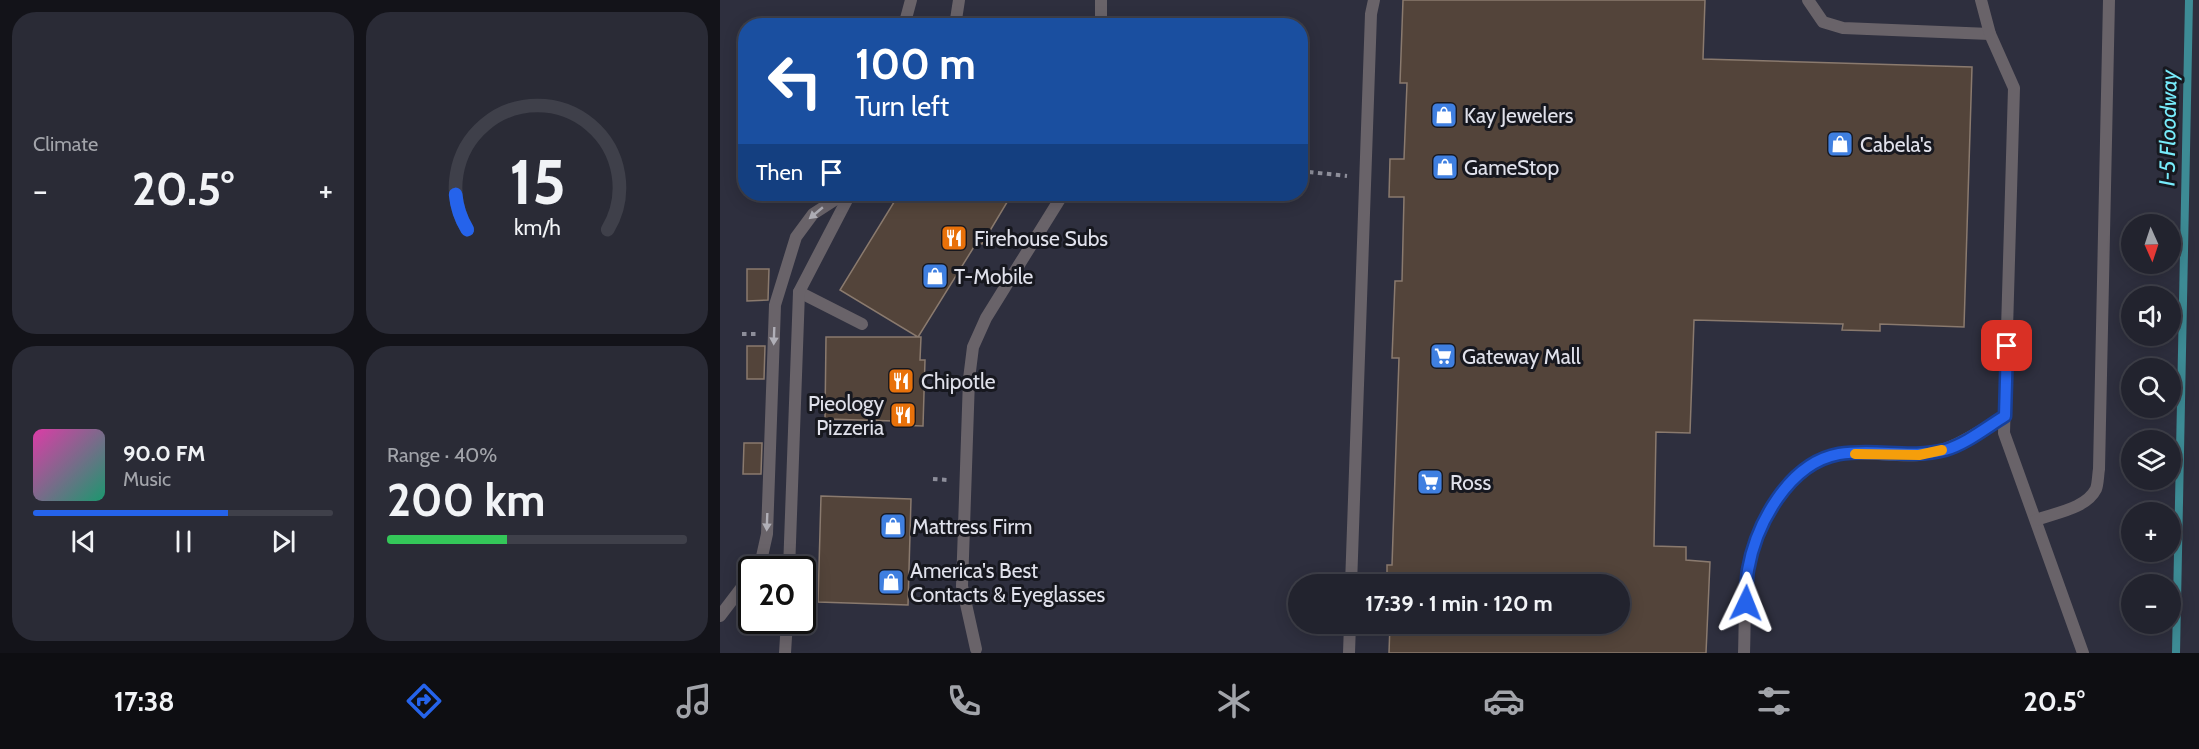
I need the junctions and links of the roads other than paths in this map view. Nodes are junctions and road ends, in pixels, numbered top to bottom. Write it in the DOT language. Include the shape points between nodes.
graph roads {
  1 [pos="911,0"];
  2 [pos="959,0"];
  3 [pos="1101,0"];
  4 [pos="1374,0"];
  5 [pos="1808,0"];
  6 [pos="1981,0"];
  7 [pos="2109,0"];
  8 [pos="906,18"];
  9 [pos="956,18"];
  10 [pos="1101,18"];
  11 [pos="1990,34"];
  12 [pos="833,201"];
  13 [pos="846,201"];
  14 [pos="1059,201"];
  15 [pos="800,292"];
  16 [pos="862,324"];
  17 [pos="2005,416"];
  18 [pos="2036,520"];
  19 [pos="762,556"];
  20 [pos="790,556"];
  21 [pos="1351,574"];
  22 [pos="738,592"];
  23 [pos="720,616"];
  24 [pos="786,634"];
  25 [pos="1350,634"];
  26 [pos="976,649"];
  27 [pos="785,653"];
  28 [pos="1349,653"];
  29 [pos="1744,653"];
  30 [pos="2083,653"];
  1 -- 8 [label="lane"];
  2 -- 9 [label="lane"];
  3 -- 10 [label="lane"];
  4 -- 21 [label="lane"];
  5 -- 11 [label="lane" via="1823,22 1843,28"];
  6 -- 11 [label="lane"];
  7 -- 18 [label="lane" via="2096,489 2073,508"];
  11 -- 17 [label="lane" via="2014,87"];
  12 -- 19 [label="lane, one-way" via="813,214 796,237 775,305 767,534"];
  13 -- 15 [label="lane"];
  14 -- 26 [label="lane" via="986,318 973,347 962,586"];
  15 -- 16 [label="lane"];
  15 -- 20 [label="lane"];
  17 -- 18 [label="lane" via="2004,433"];
  17 -- 29 [label="lane" via="1948,449 1919,455 1840,454 1818,461 1797,475 1769,515 1753,552 1748,571"];
  18 -- 30 [label="lane"];
  22 -- 23 [label="lane"];
  24 -- 27 [label="lane"];
  25 -- 28 [label="lane"];
}
